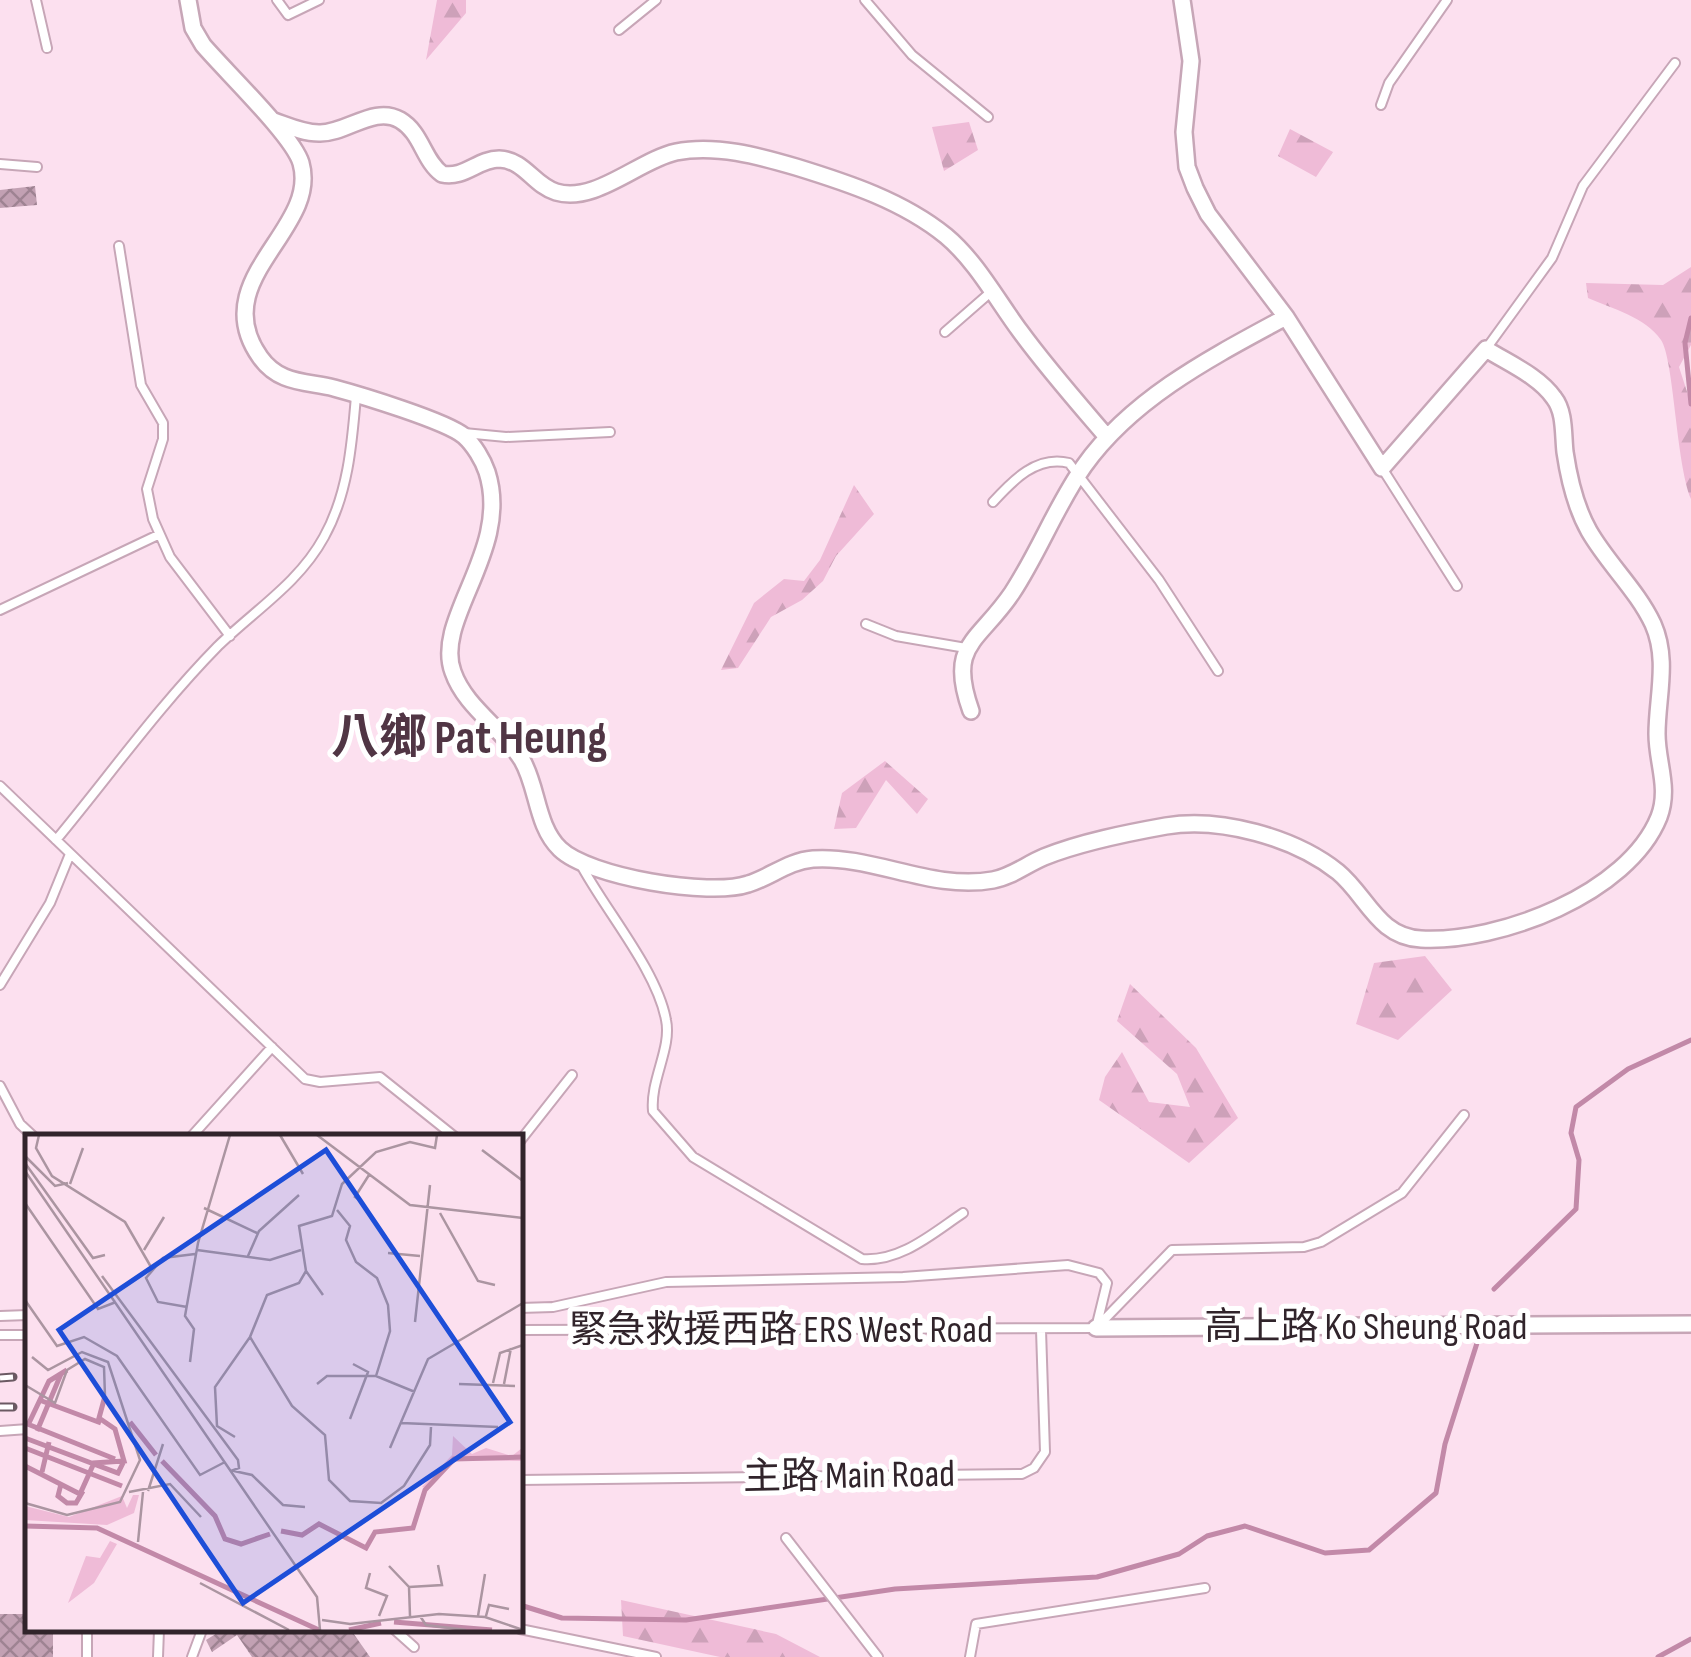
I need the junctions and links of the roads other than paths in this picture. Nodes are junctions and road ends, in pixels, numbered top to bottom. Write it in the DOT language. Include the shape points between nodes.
graph roads {
  1 [pos="36,0"];
  2 [pos="188,0"];
  3 [pos="278,0"];
  4 [pos="319,0"];
  5 [pos="656,0"];
  6 [pos="864,0"];
  7 [pos="1182,0"];
  8 [pos="1446,0"];
  9 [pos="618,30"];
  10 [pos="48,48"];
  11 [pos="1674,63"];
  12 [pos="1381,105"];
  13 [pos="988,116"];
  14 [pos="268,119"];
  15 [pos="0,164"];
  16 [pos="37,166"];
  17 [pos="119,246"];
  18 [pos="992,291"];
  19 [pos="1286,317"];
  20 [pos="945,332"];
  21 [pos="1486,349"];
  22 [pos="356,396"];
  23 [pos="461,432"];
  24 [pos="610,432"];
  25 [pos="1107,437"];
  26 [pos="1382,468"];
  27 [pos="1080,472"];
  28 [pos="993,502"];
  29 [pos="158,535"];
  30 [pos="1456,586"];
  31 [pos="0,610"];
  32 [pos="866,624"];
  33 [pos="230,636"];
  34 [pos="966,648"];
  35 [pos="1218,670"];
  36 [pos="971,711"];
  37 [pos="0,786"];
  38 [pos="56,840"];
  39 [pos="70,854"];
  40 [pos="580,863"];
  41 [pos="0,985"];
  42 [pos="272,1047"];
  43 [pos="572,1075"];
  44 [pos="0,1086"];
  45 [pos="1464,1115"];
  46 [pos="31,1134"];
  47 [pos="193,1134"];
  48 [pos="451,1134"];
  49 [pos="522,1138"];
  50 [pos="963,1213"];
  51 [pos="522,1308"];
  52 [pos="25,1315"];
  53 [pos="0,1316"];
  54 [pos="1691,1324"];
  55 [pos="1096,1328"];
  56 [pos="522,1330"];
  57 [pos="1042,1330"];
  58 [pos="25,1429"];
  59 [pos="0,1431"];
  60 [pos="522,1480"];
  61 [pos="786,1538"];
  62 [pos="1204,1588"];
  63 [pos="522,1629"];
  64 [pos="87,1632"];
  65 [pos="160,1632"];
  66 [pos="201,1632"];
  67 [pos="398,1632"];
  68 [pos="414,1647"];
  69 [pos="86,1657"];
  70 [pos="158,1657"];
  71 [pos="192,1657"];
  72 [pos="656,1657"];
  73 [pos="878,1657"];
  74 [pos="970,1657"];
  1 -- 10 [label="lane"];
  2 -- 14 [label="street" via="203,45"];
  3 -- 4 [label="lane" via="288,15"];
  5 -- 9 [label="lane"];
  6 -- 13 [label="lane" via="912,54"];
  7 -- 19 [label="street" via="1191,61 1187,167 1208,214"];
  8 -- 12 [label="lane"];
  11 -- 21 [label="lane" via="1583,186 1552,258"];
  14 -- 18 [label="street" via="320,134 392,116 411,128 442,174 512,160 564,194 674,152 725,151 779,162 839,180 922,219 959,247"];
  14 -- 22 [label="street" via="296,154 302,175 295,204 252,280 248,335 271,370 288,380"];
  15 -- 16 [label="lane"];
  17 -- 29 [label="lane" via="141,385 163,422 148,489"];
  18 -- 20 [label="lane"];
  18 -- 25 [label="street"];
  19 -- 25 [label="street" via="1188,373"];
  19 -- 26 [label="street"];
  21 -- 26 [label="street"];
  21 -- 40 [label="street" via="1532,378 1560,407 1573,492 1587,528 1649,615 1662,662 1660,814 1633,853 1566,906 1529,923 1417,940 1386,929 1340,874 1303,851 1212,823 1160,827 1048,855 996,880 936,880 811,859 724,889"];
  22 -- 23 [label="street"];
  22 -- 33 [label="lane" via="349,467 326,534 295,577"];
  23 -- 24 [label="lane"];
  23 -- 40 [label="street" via="483,462 490,500 485,556 455,622 450,666 459,686 518,754 550,836"];
  25 -- 27 [label="street"];
  26 -- 30 [label="lane"];
  27 -- 28 [label="lane" via="1069,463 1046,462 1015,478"];
  27 -- 34 [label="street" via="1013,592"];
  27 -- 35 [label="lane"];
  29 -- 31 [label="lane"];
  29 -- 33 [label="lane"];
  32 -- 34 [label="lane"];
  33 -- 38 [label="lane"];
  34 -- 36 [label="street" via="958,677"];
  37 -- 38 [label="lane"];
  38 -- 39 [label="lane"];
  39 -- 41 [label="lane" via="50,903"];
  39 -- 42 [label="lane"];
  40 -- 50 [label="lane" via="657,994 667,1022 653,1078 653,1111 693,1157 862,1260 907,1250"];
  42 -- 47 [label="lane"];
  42 -- 48 [label="lane" via="306,1079 386,1080"];
  43 -- 49 [label="lane"];
  44 -- 46 [label="lane"];
  45 -- 55 [label="lane" via="1389,1204 1312,1245 1172,1250"];
  51 -- 55 [label="lane" via="666,1282 903,1277 1068,1265 1100,1273 1107,1283"];
  52 -- 53 [label="lane"];
  54 -- 55 [label="street, 高上路 Ko Sheung Road"];
  55 -- 57 [label="lane, 高上路 Ko Sheung Road"];
  56 -- 57 [label="lane, 緊急救援西路 ERS West Road"];
  57 -- 60 [label="lane, 主路 Main Road" via="1045,1452 1022,1474"];
  58 -- 59 [label="lane"];
  61 -- 73 [label="lane"];
  62 -- 74 [label="lane" via="976,1624"];
  63 -- 72 [label="lane"];
  64 -- 69 [label="lane"];
  65 -- 70 [label="lane"];
  66 -- 71 [label="lane"];
  67 -- 68 [label="lane"];
}
